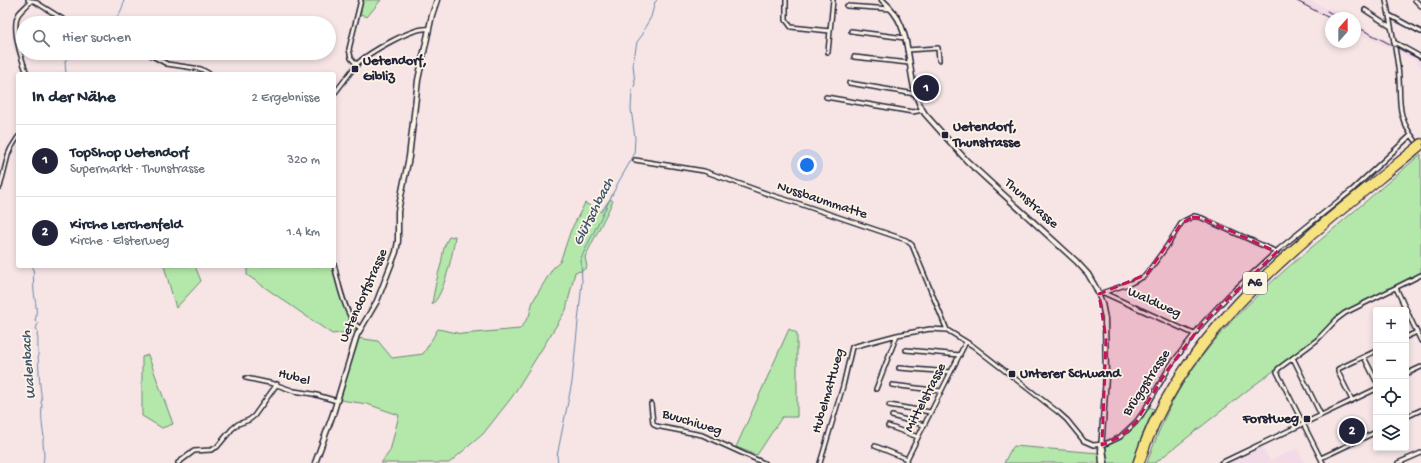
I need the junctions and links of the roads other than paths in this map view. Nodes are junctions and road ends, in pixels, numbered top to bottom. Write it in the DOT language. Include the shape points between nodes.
graph roads {
  1 [pos="32,0"];
  2 [pos="361,0"];
  3 [pos="437,0"];
  4 [pos="786,0"];
  5 [pos="833,0"];
  6 [pos="882,0"];
  7 [pos="1386,0"];
  8 [pos="1415,0"];
  9 [pos="847,6"];
  10 [pos="1421,6"];
  11 [pos="891,9"];
  12 [pos="1365,10"];
  13 [pos="1389,15"];
  14 [pos="19,16"];
  15 [pos="58,16"];
  16 [pos="1391,27"];
  17 [pos="429,29"];
  18 [pos="830,31"];
  19 [pos="851,31"];
  20 [pos="1421,32"];
  21 [pos="905,38"];
  22 [pos="1394,42"];
  23 [pos="907,50"];
  24 [pos="828,52"];
  25 [pos="854,57"];
  26 [pos="1421,57"];
  27 [pos="23,60"];
  28 [pos="160,60"];
  29 [pos="939,60"];
  30 [pos="910,63"];
  31 [pos="357,65"];
  32 [pos="26,72"];
  33 [pos="207,72"];
  34 [pos="849,83"];
  35 [pos="336,91"];
  36 [pos="915,94"];
  37 [pos="826,97"];
  38 [pos="922,110"];
  39 [pos="1411,135"];
  40 [pos="16,141"];
  41 [pos="1418,141"];
  42 [pos="1421,147"];
  43 [pos="635,160"];
  44 [pos="0,187"];
  45 [pos="1276,252"];
  46 [pos="335,268"];
  47 [pos="1421,275"];
  48 [pos="1396,288"];
  49 [pos="1101,293"];
  50 [pos="360,328"];
  51 [pos="947,330"];
  52 [pos="1417,332"];
  53 [pos="1194,334"];
  54 [pos="897,335"];
  55 [pos="1409,336"];
  56 [pos="966,342"];
  57 [pos="1421,342"];
  58 [pos="906,350"];
  59 [pos="1373,352"];
  60 [pos="960,355"];
  61 [pos="1364,357"];
  62 [pos="1293,358"];
  63 [pos="1421,367"];
  64 [pos="899,368"];
  65 [pos="951,372"];
  66 [pos="1409,373"];
  67 [pos="246,378"];
  68 [pos="1375,379"];
  69 [pos="277,384"];
  70 [pos="892,385"];
  71 [pos="876,389"];
  72 [pos="1373,390"];
  73 [pos="941,391"];
  74 [pos="1352,400"];
  75 [pos="337,401"];
  76 [pos="651,404"];
  77 [pos="889,405"];
  78 [pos="1421,410"];
  79 [pos="930,412"];
  80 [pos="1321,415"];
  81 [pos="892,416"];
  82 [pos="1409,416"];
  83 [pos="1304,423"];
  84 [pos="924,425"];
  85 [pos="888,426"];
  86 [pos="1373,433"];
  87 [pos="918,437"];
  88 [pos="1102,445"];
  89 [pos="876,446"];
  90 [pos="1421,453"];
  91 [pos="1321,458"];
  92 [pos="907,459"];
  93 [pos="178,463"];
  94 [pos="315,463"];
  95 [pos="764,463"];
  96 [pos="820,463"];
  97 [pos="905,463"];
  98 [pos="1104,463"];
  99 [pos="1136,463"];
  100 [pos="1141,463"];
  101 [pos="1221,463"];
  102 [pos="1323,463"];
  103 [pos="1398,463"];
  1 -- 14 [label="street"];
  1 -- 15 [label="street"];
  2 -- 31 [label="street" via="349,50"];
  3 -- 17 [label="main road, Uetendorfstrasse"];
  4 -- 18 [label="street" via="786,20 791,27"];
  5 -- 18 [label="street"];
  6 -- 11 [label="main road, Thunstrasse"];
  7 -- 13 [label="street"];
  8 -- 10 [label="street"];
  9 -- 11 [label="street"];
  11 -- 21 [label="main road, Thunstrasse" via="900,23"];
  12 -- 16 [label="street"];
  13 -- 16 [label="street"];
  13 -- 20 [label="street"];
  16 -- 22 [label="street"];
  17 -- 31 [label="street" via="419,29 383,46"];
  17 -- 50 [label="main road, Uetendorfstrasse" via="421,62 409,157 398,211 397,248 377,301"];
  18 -- 24 [label="street"];
  19 -- 21 [label="street"];
  21 -- 23 [label="main road, Thunstrasse"];
  22 -- 26 [label="street"];
  22 -- 39 [label="street" via="1399,71 1400,111"];
  23 -- 29 [label="street" via="938,48"];
  23 -- 30 [label="main road, Thunstrasse"];
  25 -- 30 [label="street"];
  27 -- 32 [label="street"];
  28 -- 33 [label="street" via="167,64"];
  30 -- 36 [label="main road, Thunstrasse"];
  31 -- 35 [label="street"];
  34 -- 36 [label="street"];
  36 -- 38 [label="main road, Thunstrasse"];
  37 -- 38 [label="street" via="913,112"];
  38 -- 49 [label="main road, Thunstrasse" via="964,158 1076,261"];
  39 -- 41 [label="street"];
  39 -- 45 [label="street, Brüggstrasse" via="1346,195"];
  40 -- 44 [label="street" via="8,155"];
  41 -- 99 [label="highway, A6" via="1276,263 1217,324 1188,360 1167,393 1149,428"];
  42 -- 100 [label="highway, A6" via="1285,261 1225,321 1175,388 1156,422"];
  43 -- 51 [label="street, Nussbaummatte" via="704,171 906,240 912,245"];
  45 -- 49 [label="street" via="1194,216 1181,224 1147,274 1131,283"];
  45 -- 53 [label="street, Brüggstrasse" via="1224,300"];
  46 -- 50 [label="street" via="342,296 355,324"];
  47 -- 48 [label="street"];
  48 -- 52 [label="street"];
  48 -- 62 [label="street" via="1345,313 1317,340"];
  49 -- 53 [label="street, Waldweg"];
  49 -- 88 [label="main road, Thunstrasse" via="1106,339"];
  50 -- 75 [label="main road, Uetendorfstrasse"];
  51 -- 54 [label="street" via="936,328"];
  51 -- 56 [label="street"];
  52 -- 55 [label="street"];
  52 -- 57 [label="street"];
  53 -- 88 [label="street, Brüggstrasse" via="1136,422 1120,437"];
  54 -- 71 [label="street"];
  54 -- 96 [label="street, Hubelmattweg" via="852,346"];
  56 -- 60 [label="street, Mittelstrasse"];
  56 -- 88 [label="street" via="1063,416 1084,442"];
  58 -- 60 [label="street"];
  59 -- 61 [label="street"];
  60 -- 65 [label="street, Mittelstrasse"];
  61 -- 68 [label="street"];
  61 -- 74 [label="street" via="1338,370"];
  62 -- 80 [label="street"];
  62 -- 83 [label="street" via="1277,372"];
  63 -- 66 [label="street"];
  64 -- 65 [label="street"];
  65 -- 73 [label="street, Mittelstrasse"];
  67 -- 69 [label="street, Hubel"];
  69 -- 75 [label="street, Hubel" via="294,391"];
  69 -- 93 [label="street" via="254,416 232,429 217,447 194,451"];
  70 -- 73 [label="street"];
  72 -- 74 [label="street"];
  73 -- 79 [label="street, Mittelstrasse"];
  74 -- 80 [label="street"];
  75 -- 94 [label="main road, Uetendorfstrasse"];
  76 -- 95 [label="street, Buuchiweg" via="653,423 656,426 702,435"];
  77 -- 79 [label="street"];
  78 -- 82 [label="street"];
  79 -- 84 [label="street, Mittelstrasse"];
  80 -- 83 [label="street"];
  81 -- 84 [label="street"];
  83 -- 91 [label="street"];
  83 -- 101 [label="street"];
  84 -- 87 [label="street, Mittelstrasse"];
  85 -- 87 [label="street"];
  86 -- 91 [label="street"];
  87 -- 92 [label="street, Mittelstrasse"];
  88 -- 98 [label="main road, Thunstrasse"];
  89 -- 92 [label="street"];
  90 -- 103 [label="street"];
  91 -- 102 [label="street"];
  92 -- 97 [label="street, Mittelstrasse"];
}
